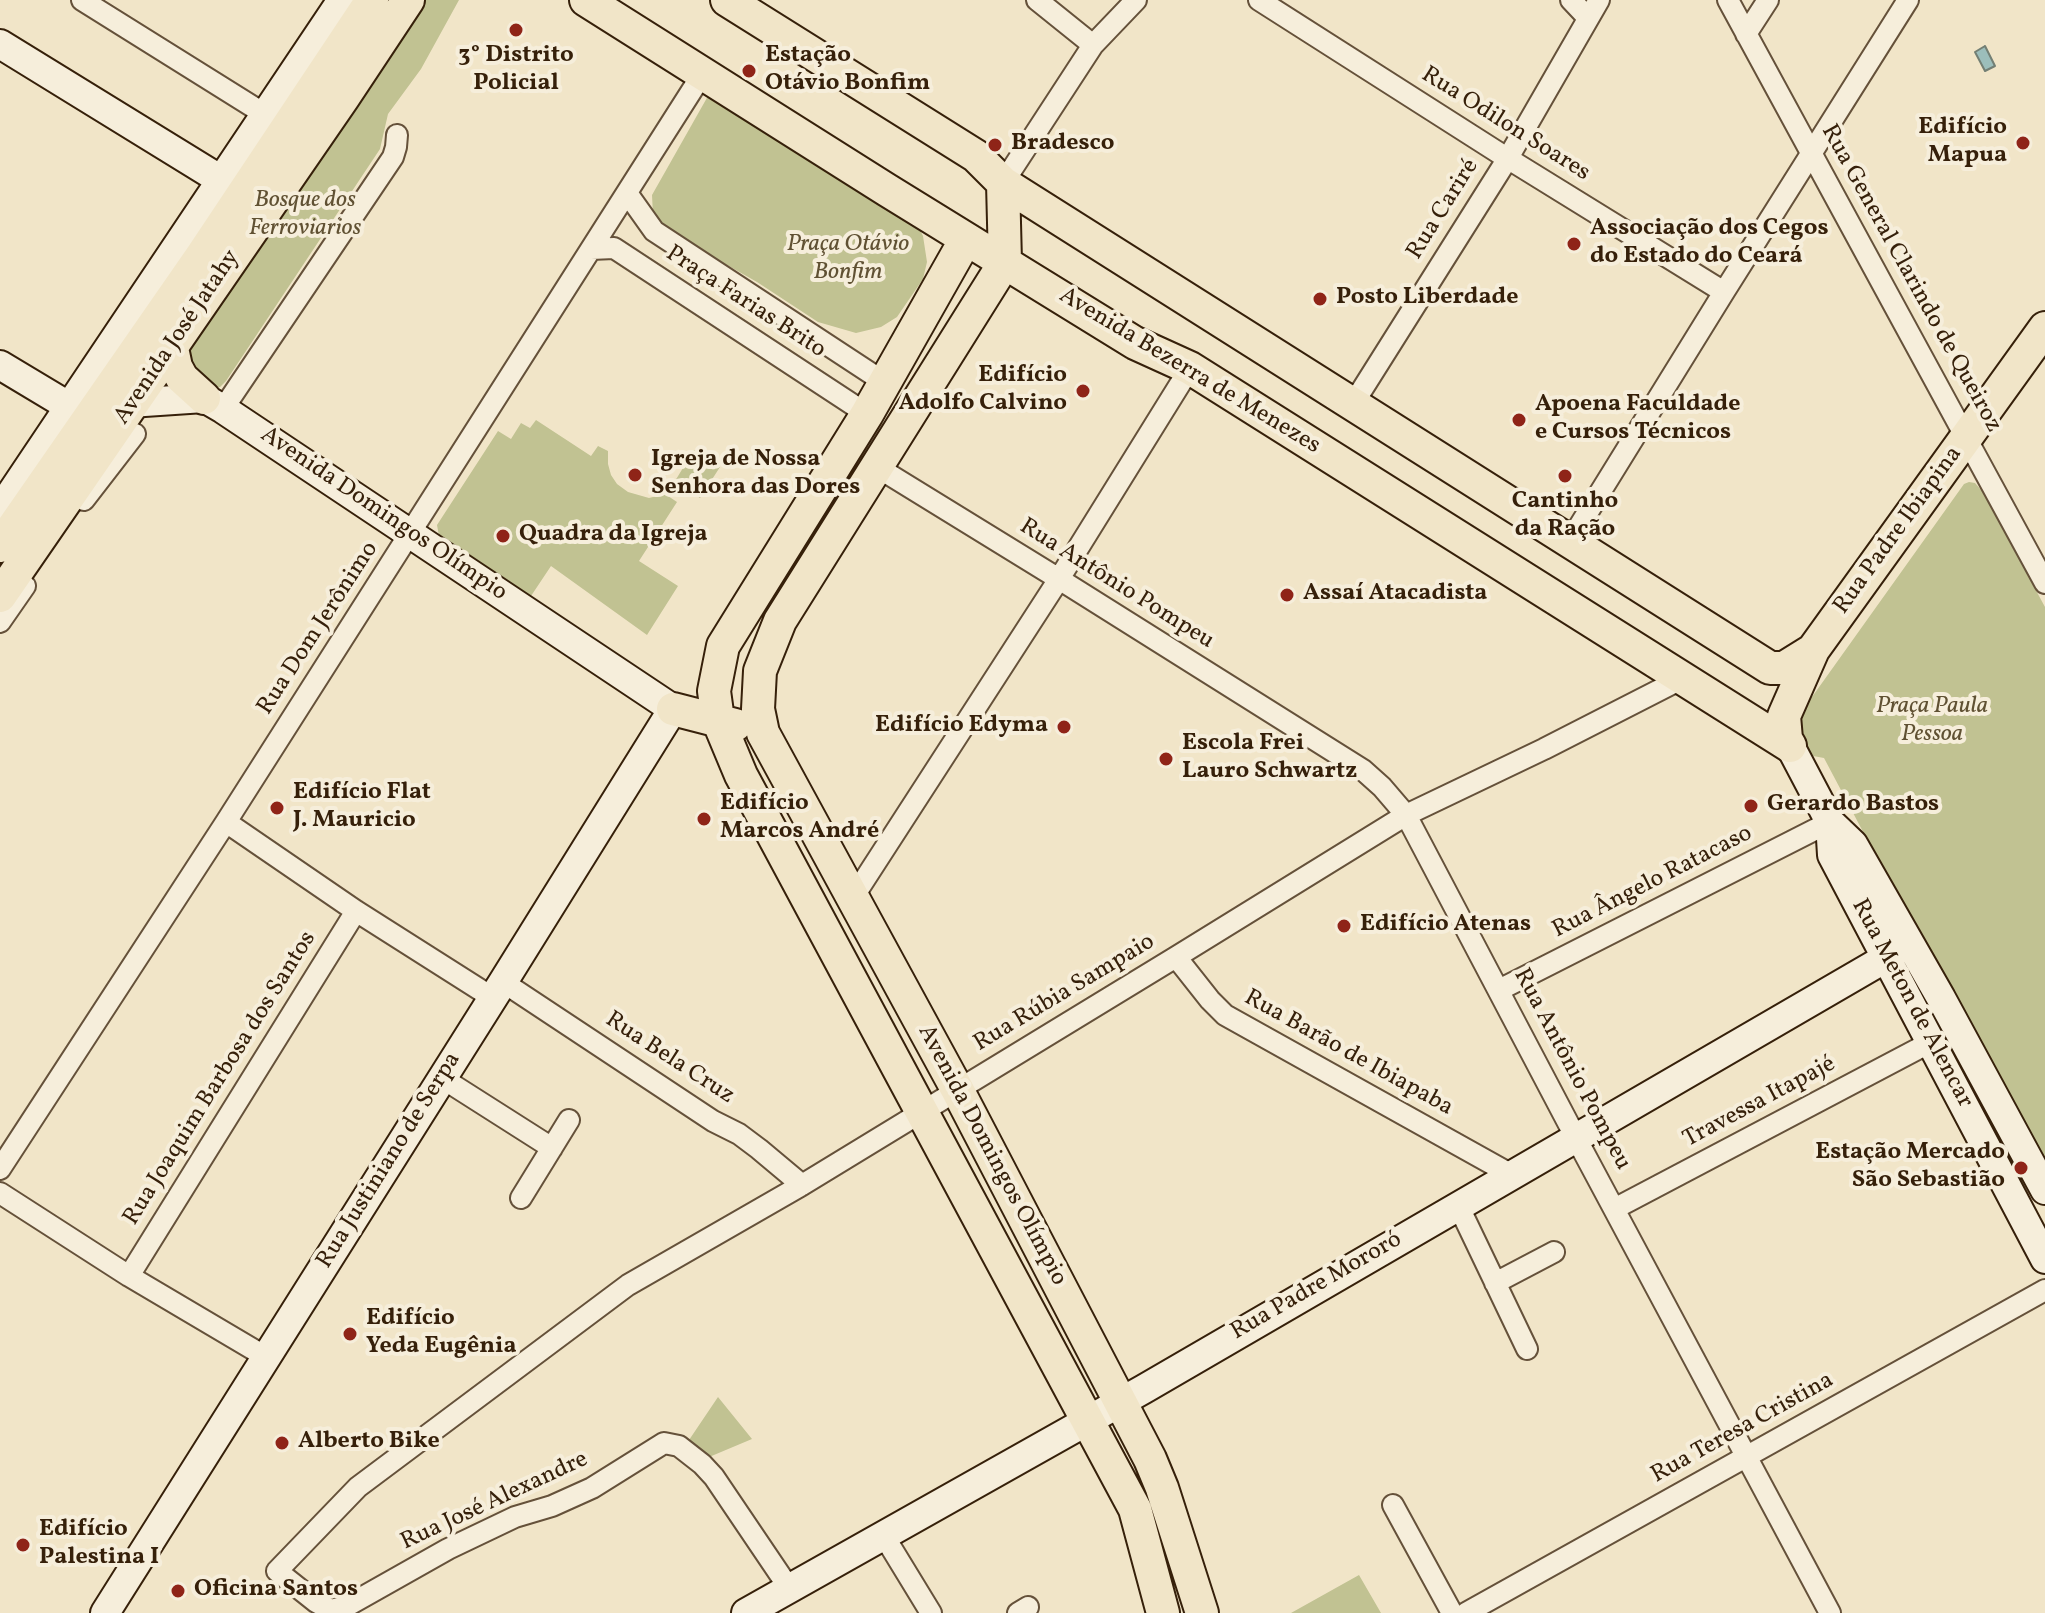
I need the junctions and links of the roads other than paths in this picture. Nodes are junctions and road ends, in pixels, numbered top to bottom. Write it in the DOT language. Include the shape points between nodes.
graph roads {
  1 [pos="82,0"];
  2 [pos="342,0"];
  3 [pos="372,0"];
  4 [pos="408,0"];
  5 [pos="586,0"];
  6 [pos="727,0"];
  7 [pos="1037,0"];
  8 [pos="1136,0"];
  9 [pos="1259,0"];
  10 [pos="1571,0"];
  11 [pos="1728,0"];
  12 [pos="1768,0"];
  13 [pos="1908,0"];
  14 [pos="1594,9"];
  15 [pos="1746,34"];
  16 [pos="0,44"];
  17 [pos="1093,45"];
  18 [pos="703,73"];
  19 [pos="266,115"];
  20 [pos="397,135"];
  21 [pos="1812,154"];
  22 [pos="1508,158"];
  23 [pos="221,180"];
  24 [pos="1003,183"];
  25 [pos="627,193"];
  26 [pos="202,209"];
  27 [pos="966,239"];
  28 [pos="591,249"];
  29 [pos="202,255"];
  30 [pos="1005,262"];
  31 [pos="1724,292"];
  32 [pos="2045,328"];
  33 [pos="172,348"];
  34 [pos="0,365"];
  35 [pos="1190,368"];
  36 [pos="884,382"];
  37 [pos="213,404"];
  38 [pos="1353,404"];
  39 [pos="84,406"];
  40 [pos="867,414"];
  41 [pos="135,418"];
  42 [pos="1966,437"];
  43 [pos="877,467"];
  44 [pos="84,487"];
  45 [pos="0,510"];
  46 [pos="411,533"];
  47 [pos="1570,541"];
  48 [pos="0,546"];
  49 [pos="1059,579"];
  50 [pos="2045,583"];
  51 [pos="0,596"];
  52 [pos="0,622"];
  53 [pos="1813,650"];
  54 [pos="760,671"];
  55 [pos="1681,679"];
  56 [pos="716,706"];
  57 [pos="673,709"];
  58 [pos="1790,746"];
  59 [pos="1406,815"];
  60 [pos="226,822"];
  61 [pos="1830,822"];
  62 [pos="831,859"];
  63 [pos="852,899"];
  64 [pos="356,911"];
  65 [pos="1176,957"];
  66 [pos="1886,958"];
  67 [pos="498,990"];
  68 [pos="1499,990"];
  69 [pos="1931,1042"];
  70 [pos="442,1078"];
  71 [pos="957,1089"];
  72 [pos="922,1111"];
  73 [pos="569,1120"];
  74 [pos="1576,1138"];
  75 [pos="552,1148"];
  76 [pos="0,1169"];
  77 [pos="1512,1175"];
  78 [pos="802,1185"];
  79 [pos="2045,1190"];
  80 [pos="0,1193"];
  81 [pos="521,1198"];
  82 [pos="1458,1205"];
  83 [pos="1614,1209"];
  84 [pos="1554,1252"];
  85 [pos="2045,1259"];
  86 [pos="129,1276"];
  87 [pos="1495,1283"];
  88 [pos="2045,1290"];
  89 [pos="1527,1349"];
  90 [pos="266,1357"];
  91 [pos="1121,1402"];
  92 [pos="1088,1421"];
  93 [pos="1747,1456"];
  94 [pos="1393,1505"];
  95 [pos="884,1536"];
  96 [pos="789,1588"];
  97 [pos="325,1609"];
  98 [pos="105,1613"];
  99 [pos="746,1613"];
  100 [pos="931,1613"];
  101 [pos="1163,1613"];
  102 [pos="1202,1613"];
  103 [pos="1452,1613"];
  104 [pos="1466,1613"];
  105 [pos="1830,1613"];
  1 -- 19 [label="street"];
  2 -- 19 [label="street, Avenida José Jatahy"];
  3 -- 29 [label="main road, Avenida José Jatahy"];
  4 -- 33 [label="main road, Avenida José Jatahy"];
  5 -- 18 [label="main road, Avenida Bezerra de Menezes"];
  6 -- 24 [label="main road" via="976,156"];
  7 -- 17 [label="street"];
  8 -- 17 [label="street"];
  9 -- 22 [label="street, Rua Odilon Soares"];
  10 -- 14 [label="street"];
  11 -- 15 [label="street, Rua General Clarindo de Queiroz"];
  12 -- 15 [label="street"];
  13 -- 21 [label="street"];
  14 -- 22 [label="street, Rua Cariré"];
  15 -- 21 [label="street, Rua General Clarindo de Queiroz"];
  16 -- 23 [label="street"];
  17 -- 24 [label="street"];
  18 -- 25 [label="street, Rua Dom Jerônimo"];
  18 -- 27 [label="main road, Avenida Bezerra de Menezes"];
  19 -- 23 [label="street, Avenida José Jatahy"];
  20 -- 37 [label="street" via="393,157"];
  21 -- 31 [label="street"];
  21 -- 42 [label="street, Rua General Clarindo de Queiroz"];
  22 -- 31 [label="street, Rua Odilon Soares"];
  22 -- 38 [label="street, Rua Cariré"];
  23 -- 26 [label="street, Avenida José Jatahy"];
  24 -- 30 [label="main road"];
  24 -- 38 [label="main road"];
  25 -- 28 [label="street, Rua Dom Jerônimo"];
  25 -- 36 [label="street, Praça Farias Brito" via="654,231"];
  26 -- 29 [label="main road"];
  26 -- 39 [label="street, Avenida José Jatahy"];
  27 -- 30 [label="main road, Avenida Bezerra de Menezes"];
  27 -- 36 [label="main road"];
  28 -- 40 [label="street, Praça Farias Brito" via="614,248"];
  28 -- 46 [label="street, Rua Dom Jerônimo"];
  29 -- 39 [label="main road, Avenida José Jatahy"];
  30 -- 35 [label="main road, Avenida Bezerra de Menezes" via="1135,343"];
  30 -- 43 [label="main road"];
  31 -- 47 [label="street"];
  32 -- 42 [label="main road, Rua Padre Ibiapina"];
  33 -- 37 [label="main road" via="182,378"];
  33 -- 41 [label="main road, Avenida José Jatahy"];
  34 -- 39 [label="street"];
  35 -- 49 [label="street"];
  35 -- 55 [label="main road, Avenida Bezerra de Menezes"];
  36 -- 40 [label="main road"];
  37 -- 41 [label="street"];
  37 -- 46 [label="street, Avenida Domingos Olímpio"];
  38 -- 47 [label="main road"];
  39 -- 41 [label="street"];
  39 -- 45 [label="street, Avenida José Jatahy"];
  39 -- 48 [label="main road, Avenida José Jatahy"];
  40 -- 56 [label="main road" via="723,646"];
  41 -- 44 [label="main road, Avenida José Jatahy"];
  42 -- 50 [label="street, Rua General Clarindo de Queiroz"];
  42 -- 53 [label="main road, Rua Padre Ibiapina"];
  43 -- 49 [label="street, Rua Antônio Pompeu"];
  43 -- 54 [label="main road" via="780,621"];
  44 -- 51 [label="main road, Avenida José Jatahy"];
  44 -- 52 [label="street, Avenida José Jatahy"];
  46 -- 57 [label="street, Avenida Domingos Olímpio"];
  46 -- 60 [label="street, Rua Dom Jerônimo"];
  47 -- 53 [label="main road" via="1770,668 1784,668"];
  49 -- 59 [label="street, Rua Antônio Pompeu" via="1363,770"];
  49 -- 63 [label="street"];
  53 -- 58 [label="main road, Rua Padre Ibiapina" via="1784,716"];
  54 -- 56 [label="main road"];
  54 -- 62 [label="main road, Avenida Domingos Olímpio" via="763,733"];
  55 -- 58 [label="main road, Avenida Bezerra de Menezes"];
  55 -- 59 [label="street, Rua Rúbia Sampaio"];
  56 -- 57 [label="main road"];
  56 -- 62 [label="main road" via="751,738 790,815 806,839"];
  56 -- 72 [label="main road, Avenida Domingos Olímpio" via="741,775"];
  57 -- 67 [label="street, Rua Justiniano de Serpa"];
  58 -- 61 [label="street, Rua Meton de Alencar"];
  59 -- 65 [label="street, Rua Rúbia Sampaio"];
  59 -- 68 [label="street, Rua Antônio Pompeu"];
  60 -- 64 [label="street, Rua Bela Cruz"];
  60 -- 76 [label="street, Rua Dom Jerônimo"];
  61 -- 66 [label="street, Rua Meton de Alencar" via="1832,855"];
  61 -- 68 [label="street, Rua Ângelo Ratacaso"];
  61 -- 79 [label="street" via="1853,844"];
  62 -- 63 [label="main road, Avenida Domingos Olímpio"];
  63 -- 71 [label="main road, Avenida Domingos Olímpio"];
  64 -- 67 [label="street, Rua Bela Cruz"];
  64 -- 86 [label="street, Rua Joaquim Barbosa dos Santos"];
  65 -- 71 [label="street, Rua Rúbia Sampaio"];
  65 -- 77 [label="street, Rua Barão de Ibiapaba" via="1225,1015"];
  66 -- 69 [label="street, Rua Meton de Alencar"];
  66 -- 74 [label="street, Rua Padre Mororó"];
  67 -- 70 [label="street, Rua Justiniano de Serpa"];
  67 -- 78 [label="street, Rua Bela Cruz" via="739,1134"];
  68 -- 74 [label="street, Rua Antônio Pompeu"];
  69 -- 83 [label="street, Travessa Itapajé"];
  69 -- 85 [label="street, Rua Meton de Alencar"];
  70 -- 75 [label="street"];
  70 -- 90 [label="street, Rua Justiniano de Serpa"];
  71 -- 72 [label="street, Rua Rúbia Sampaio"];
  71 -- 91 [label="main road, Avenida Domingos Olímpio"];
  72 -- 78 [label="street, Rua Rúbia Sampaio"];
  72 -- 92 [label="main road, Avenida Domingos Olímpio"];
  73 -- 75 [label="street"];
  74 -- 77 [label="street, Rua Padre Mororó"];
  74 -- 83 [label="street, Rua Antônio Pompeu"];
  75 -- 81 [label="street"];
  77 -- 82 [label="street, Rua Padre Mororó"];
  78 -- 97 [label="street, Rua Rúbia Sampaio" via="628,1285 358,1487 277,1571"];
  80 -- 86 [label="street"];
  82 -- 87 [label="street"];
  82 -- 91 [label="street, Rua Padre Mororó"];
  83 -- 93 [label="street, Rua Antônio Pompeu"];
  84 -- 87 [label="street"];
  86 -- 90 [label="street"];
  87 -- 89 [label="street"];
  88 -- 93 [label="street, Rua Teresa Cristina"];
  90 -- 98 [label="street, Rua Justiniano de Serpa"];
  91 -- 92 [label="street, Rua Padre Mororó"];
  91 -- 102 [label="main road, Avenida Domingos Olímpio" via="1162,1488"];
  92 -- 95 [label="street, Rua Padre Mororó"];
  92 -- 101 [label="main road, Avenida Domingos Olímpio" via="1135,1509"];
  93 -- 104 [label="street, Rua Teresa Cristina"];
  93 -- 105 [label="street, Rua Antônio Pompeu"];
  94 -- 103 [label="street"];
  95 -- 96 [label="street, Rua Padre Mororó"];
  95 -- 100 [label="street"];
  96 -- 97 [label="street, Rua José Alexandre" via="714,1477 679,1446 664,1443 592,1488 448,1549 347,1606"];
  96 -- 99 [label="street, Rua Padre Mororó"];
}
